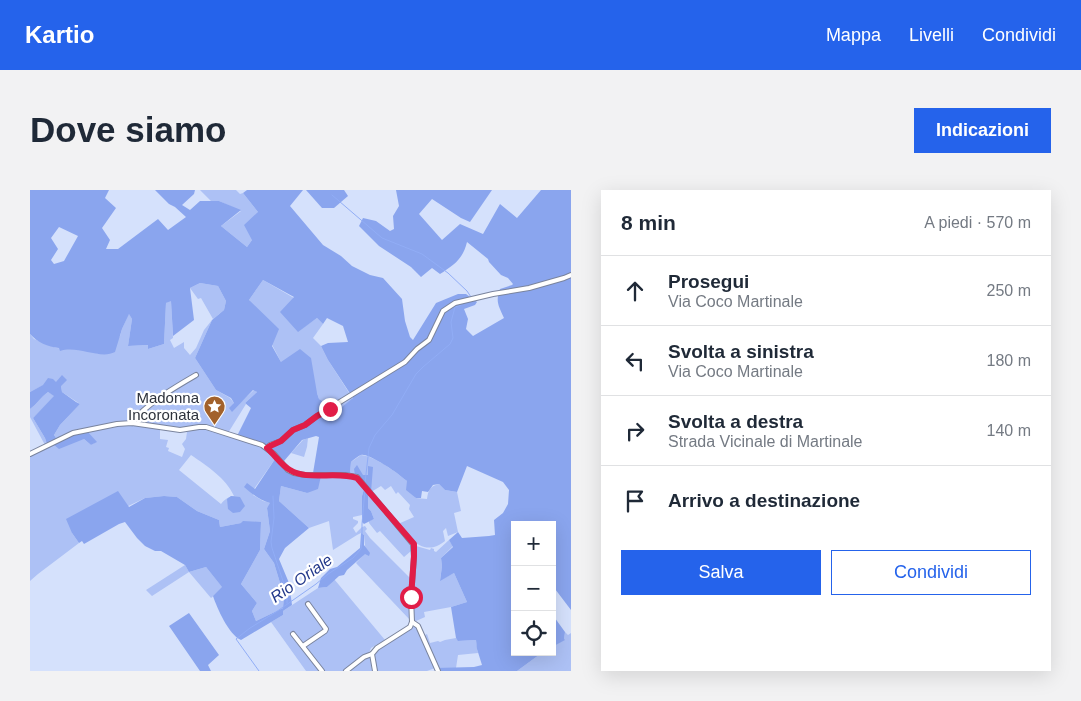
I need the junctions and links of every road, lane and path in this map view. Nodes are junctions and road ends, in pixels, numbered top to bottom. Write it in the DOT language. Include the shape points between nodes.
graph roads {
  1 [pos="571,275"];
  2 [pos="196,374"];
  3 [pos="132,423"];
  4 [pos="267,448"];
  5 [pos="30,454"];
  6 [pos="308,604"];
  7 [pos="412,622"];
  8 [pos="293,634"];
  9 [pos="303,646"];
  10 [pos="372,654"];
  11 [pos="322,671"];
  12 [pos="346,671"];
  13 [pos="375,671"];
  14 [pos="438,671"];
  1 -- 4 [label="street" via="529,288 455,303 443,311 430,340 405,362"];
  2 -- 3 [label="street" via="153,403"];
  3 -- 4 [label="street" via="180,430 206,427"];
  3 -- 5 [label="street" via="73,433"];
  4 -- 7 [label="street" via="294,473 357,478 414,544"];
  6 -- 9 [label="street" via="326,629"];
  7 -- 10 [label="street" via="410,627"];
  7 -- 14 [label="street" via="418,626"];
  8 -- 9 [label="street"];
  9 -- 11 [label="street"];
  10 -- 12 [label="street"];
  10 -- 13 [label="street"];
}
